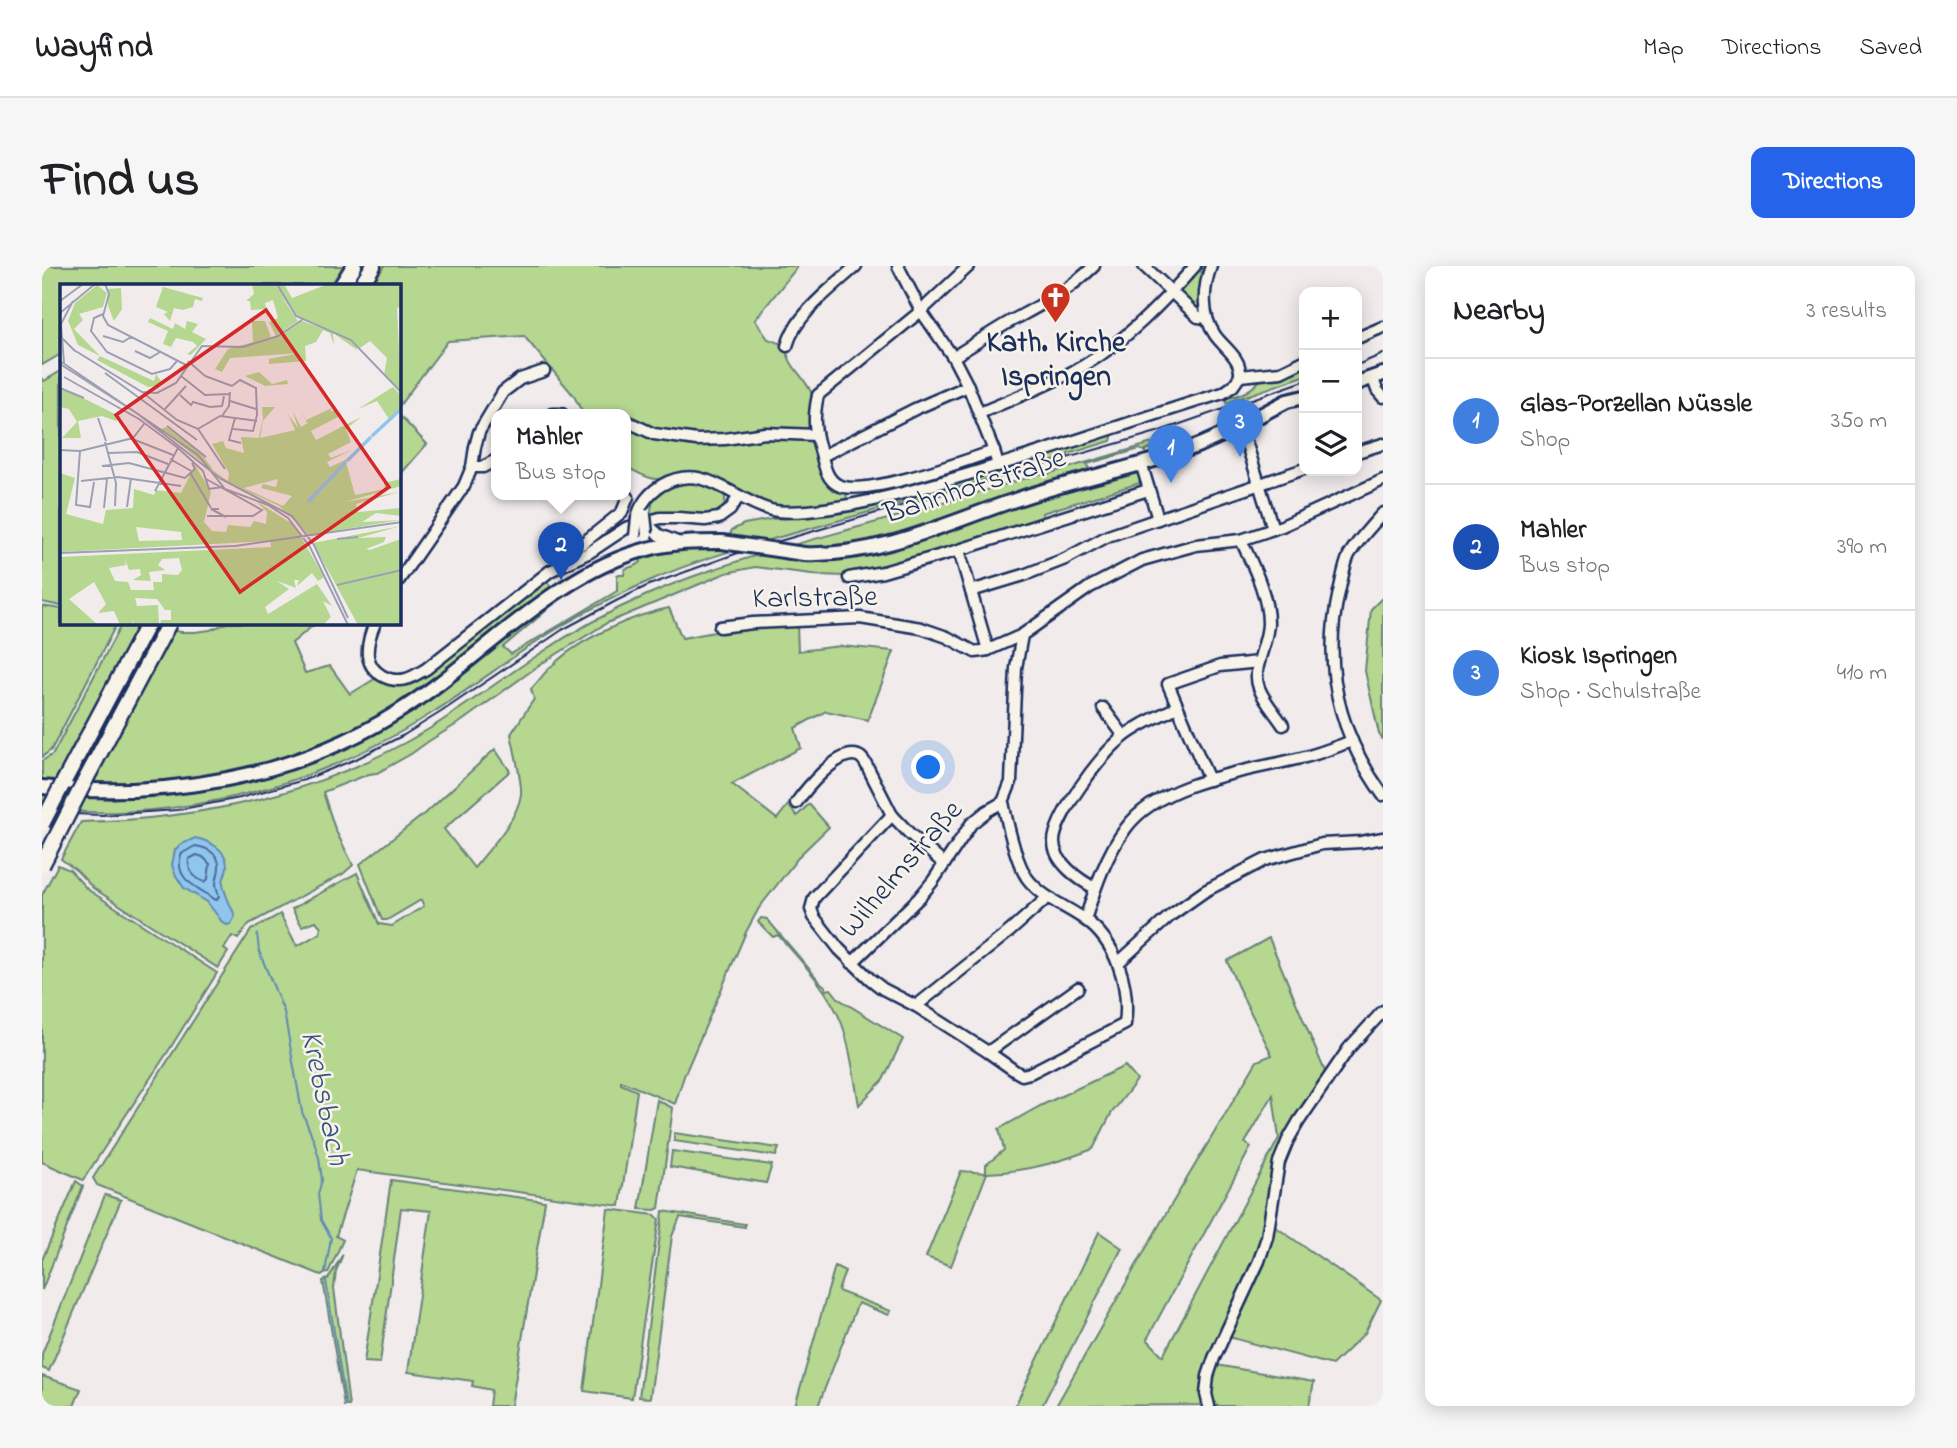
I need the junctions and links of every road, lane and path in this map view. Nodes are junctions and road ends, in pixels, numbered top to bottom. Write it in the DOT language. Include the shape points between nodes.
graph roads {
  1 [pos="354,266"];
  2 [pos="373,266"];
  3 [pos="856,266"];
  4 [pos="898,266"];
  5 [pos="969,266"];
  6 [pos="1094,266"];
  7 [pos="1144,266"];
  8 [pos="1195,266"];
  9 [pos="1211,266"];
  10 [pos="343,284"];
  11 [pos="362,284"];
  12 [pos="1172,292"];
  13 [pos="921,311"];
  14 [pos="1207,318"];
  15 [pos="1382,328"];
  16 [pos="1362,336"];
  17 [pos="787,346"];
  18 [pos="953,357"];
  19 [pos="1299,363"];
  20 [pos="544,371"];
  21 [pos="1240,376"];
  22 [pos="1378,376"];
  23 [pos="968,386"];
  24 [pos="1383,397"];
  25 [pos="1299,398"];
  26 [pos="493,409"];
  27 [pos="491,413"];
  28 [pos="980,413"];
  29 [pos="631,423"];
  30 [pos="1241,425"];
  31 [pos="816,435"];
  32 [pos="1383,444"];
  33 [pos="994,450"];
  34 [pos="1362,450"];
  35 [pos="822,456"];
  36 [pos="491,463"];
  37 [pos="1140,463"];
  38 [pos="998,466"];
  39 [pos="472,467"];
  40 [pos="1299,471"];
  41 [pos="1383,480"];
  42 [pos="1258,485"];
  43 [pos="1148,490"];
  44 [pos="739,496"];
  45 [pos="627,500"];
  46 [pos="1383,513"];
  47 [pos="643,518"];
  48 [pos="1158,519"];
  49 [pos="1273,528"];
  50 [pos="651,533"];
  51 [pos="1241,540"];
  52 [pos="680,543"];
  53 [pos="649,548"];
  54 [pos="959,550"];
  55 [pos="634,553"];
  56 [pos="567,563"];
  57 [pos="401,577"];
  58 [pos="849,578"];
  59 [pos="971,591"];
  60 [pos="147,625"];
  61 [pos="168,625"];
  62 [pos="375,625"];
  63 [pos="720,627"];
  64 [pos="1023,635"];
  65 [pos="988,650"];
  66 [pos="1259,662"];
  67 [pos="1177,707"];
  68 [pos="1103,708"];
  69 [pos="1283,725"];
  70 [pos="1124,736"];
  71 [pos="1352,741"];
  72 [pos="1209,780"];
  73 [pos="42,787"];
  74 [pos="1383,795"];
  75 [pos="1003,802"];
  76 [pos="796,803"];
  77 [pos="892,815"];
  78 [pos="42,824"];
  79 [pos="1383,838"];
  80 [pos="944,864"];
  81 [pos="42,865"];
  82 [pos="1095,888"];
  83 [pos="1047,898"];
  84 [pos="1085,920"];
  85 [pos="852,963"];
  86 [pos="1118,963"];
  87 [pos="1078,988"];
  88 [pos="916,1006"];
  89 [pos="1383,1011"];
  90 [pos="989,1052"];
  91 [pos="1209,1406"];
  1 -- 10 [label="highway"];
  2 -- 11 [label="highway"];
  3 -- 17 [label="street" via="798,323"];
  4 -- 13 [label="street"];
  5 -- 13 [label="street"];
  6 -- 18 [label="street" via="1045,304"];
  7 -- 12 [label="street"];
  8 -- 12 [label="street"];
  9 -- 14 [label="street" via="1206,285"];
  12 -- 14 [label="street" via="1198,317"];
  12 -- 28 [label="street" via="1082,367"];
  13 -- 18 [label="street"];
  13 -- 31 [label="street" via="818,395"];
  14 -- 21 [label="street" via="1237,361"];
  15 -- 16 [label="street"];
  18 -- 23 [label="street"];
  19 -- 21 [label="street" via="1281,372"];
  20 -- 26 [label="street" via="520,379 503,392"];
  21 -- 38 [label="street" via="1223,393"];
  22 -- 24 [label="street" via="1377,390"];
  23 -- 28 [label="street"];
  23 -- 35 [label="street"];
  25 -- 30 [label="main road, Bahnhofstraße"];
  27 -- 39 [label="street" via="480,432"];
  28 -- 33 [label="street"];
  29 -- 31 [label="street" via="654,434 697,440 765,433"];
  30 -- 37 [label="main road, Bahnhofstraße" via="1186,450"];
  30 -- 42 [label="street"];
  31 -- 35 [label="street"];
  32 -- 34 [label="street"];
  33 -- 35 [label="street" via="925,474 862,488 839,486 829,479"];
  33 -- 38 [label="street"];
  36 -- 39 [label="street"];
  37 -- 43 [label="street"];
  37 -- 52 [label="main road, Bahnhofstraße, bridge" via="1019,498 888,544 845,553 804,554 722,542"];
  38 -- 44 [label="street" via="897,495 809,510 771,510"];
  39 -- 57 [label="street" via="458,497"];
  40 -- 42 [label="street"];
  41 -- 49 [label="street"];
  42 -- 48 [label="street"];
  42 -- 49 [label="street"];
  43 -- 48 [label="street"];
  43 -- 54 [label="street"];
  44 -- 47 [label="street" via="709,480 675,480 647,498 640,508"];
  44 -- 56 [label="street" via="719,518 643,522"];
  45 -- 56 [label="street" via="622,512 563,555"];
  46 -- 71 [label="street" via="1349,557 1335,608 1334,685"];
  47 -- 50 [label="street, bridge"];
  47 -- 55 [label="street, bridge"];
  48 -- 59 [label="street" via="1108,536 1034,571"];
  49 -- 51 [label="street"];
  50 -- 52 [label="street"];
  50 -- 53 [label="street"];
  51 -- 64 [label="street" via="1196,545 1142,560 1090,587"];
  51 -- 66 [label="street" via="1267,610 1266,641"];
  52 -- 53 [label="main road, Bahnhofstraße"];
  53 -- 55 [label="main road, Bahnhofstraße"];
  54 -- 58 [label="street"];
  54 -- 59 [label="street"];
  55 -- 73 [label="main road, Bahnhofstraße" via="566,586 402,710 321,751 244,776 191,786 129,791"];
  56 -- 62 [label="street" via="550,571 410,678 391,680 372,665 368,655"];
  59 -- 65 [label="street"];
  60 -- 78 [label="highway, bridge"];
  61 -- 81 [label="highway, bridge"];
  63 -- 65 [label="street, Karlstraße" via="860,618 921,628 975,652"];
  64 -- 65 [label="street"];
  64 -- 75 [label="street, Wilhelmstraße" via="1016,668 1011,782"];
  66 -- 67 [label="street" via="1220,666 1168,684"];
  66 -- 69 [label="street" via="1259,689"];
  67 -- 70 [label="street"];
  67 -- 72 [label="street"];
  68 -- 70 [label="street"];
  70 -- 82 [label="street" via="1089,774 1056,828 1059,859"];
  71 -- 72 [label="street"];
  71 -- 74 [label="street"];
  72 -- 82 [label="street" via="1167,794 1127,826"];
  75 -- 80 [label="street, Wilhelmstraße" via="971,824"];
  75 -- 83 [label="street" via="1027,877"];
  76 -- 77 [label="street" via="832,765 855,755 866,764"];
  77 -- 80 [label="street"];
  77 -- 85 [label="street" via="814,898 811,909"];
  79 -- 86 [label="street" via="1322,844 1258,864 1205,891 1171,915"];
  80 -- 85 [label="street, Wilhelmstraße" via="919,898"];
  82 -- 84 [label="street"];
  83 -- 84 [label="street"];
  83 -- 88 [label="street"];
  84 -- 86 [label="street"];
  85 -- 88 [label="street" via="883,989"];
  86 -- 90 [label="street" via="1126,1000 1125,1024 1022,1075"];
  87 -- 90 [label="street"];
  88 -- 90 [label="street"];
  89 -- 91 [label="street" via="1349,1048 1288,1140 1279,1162 1267,1237 1208,1376"];
}
